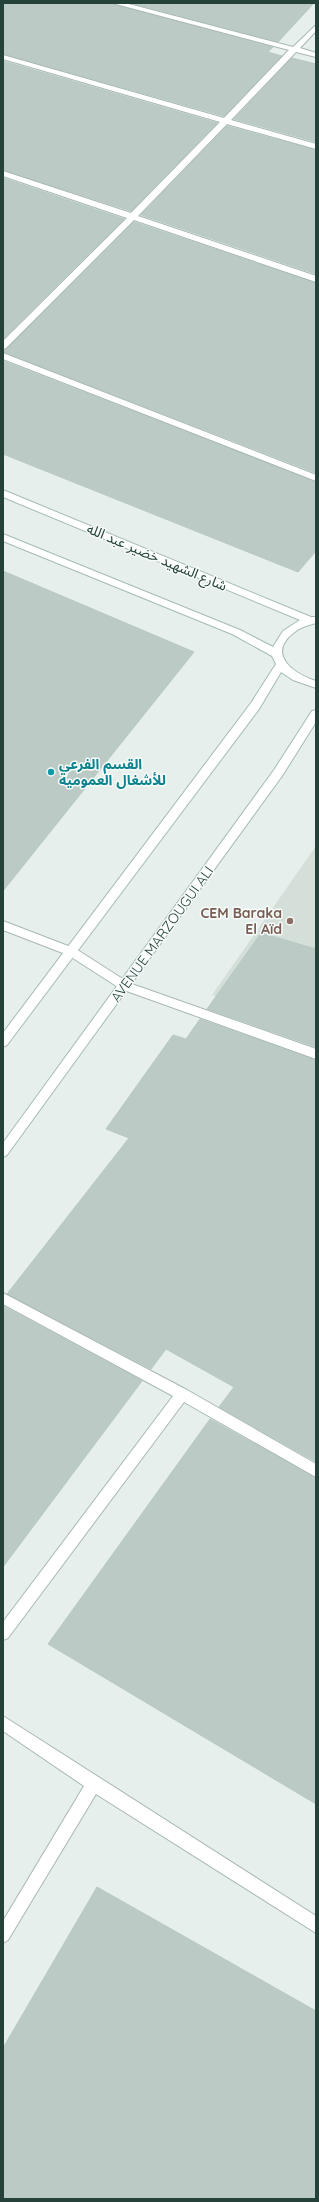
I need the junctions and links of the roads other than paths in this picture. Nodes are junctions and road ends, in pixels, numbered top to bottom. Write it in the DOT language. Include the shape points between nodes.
graph roads {
  1 [pos="116,3"];
  2 [pos="316,27"];
  3 [pos="296,50"];
  4 [pos="316,55"];
  5 [pos="3,57"];
  6 [pos="224,122"];
  7 [pos="316,147"];
  8 [pos="3,173"];
  9 [pos="133,216"];
  10 [pos="316,279"];
  11 [pos="3,346"];
  12 [pos="3,356"];
  13 [pos="316,478"];
  14 [pos="3,493"];
  15 [pos="3,536"];
  16 [pos="313,620"];
  17 [pos="279,659"];
  18 [pos="316,685"];
  19 [pos="316,714"];
  20 [pos="3,925"];
  21 [pos="72,952"];
  22 [pos="125,986"];
  23 [pos="3,1042"];
  24 [pos="316,1054"];
  25 [pos="3,1152"];
  26 [pos="3,1298"];
  27 [pos="182,1394"];
  28 [pos="316,1471"];
  29 [pos="3,1633"];
  30 [pos="3,1724"];
  31 [pos="94,1784"];
  32 [pos="316,1925"];
  33 [pos="3,1934"];
  1 -- 3 [label="street"];
  2 -- 3 [label="street"];
  3 -- 4 [label="street"];
  3 -- 6 [label="street"];
  5 -- 6 [label="street"];
  6 -- 7 [label="street"];
  6 -- 9 [label="street"];
  8 -- 9 [label="street"];
  9 -- 10 [label="street"];
  9 -- 11 [label="street"];
  12 -- 13 [label="street"];
  14 -- 16 [label="street, شارع الشهيد خضير عبد الله"];
  15 -- 17 [label="street" via="236,632"];
  16 -- 17 [label="street" via="296,625 285,633 278,643"];
  17 -- 18 [label="street" via="290,674"];
  17 -- 21 [label="street" via="255,706"];
  19 -- 22 [label="street, AVENUE MARZOUGUI ALI" via="278,773"];
  20 -- 21 [label="street"];
  21 -- 22 [label="street"];
  21 -- 23 [label="street"];
  22 -- 24 [label="street"];
  22 -- 25 [label="street, AVENUE MARZOUGUI ALI"];
  26 -- 27 [label="street"];
  27 -- 28 [label="street"];
  27 -- 29 [label="street"];
  30 -- 31 [label="street"];
  31 -- 32 [label="street"];
  31 -- 33 [label="street"];
}
